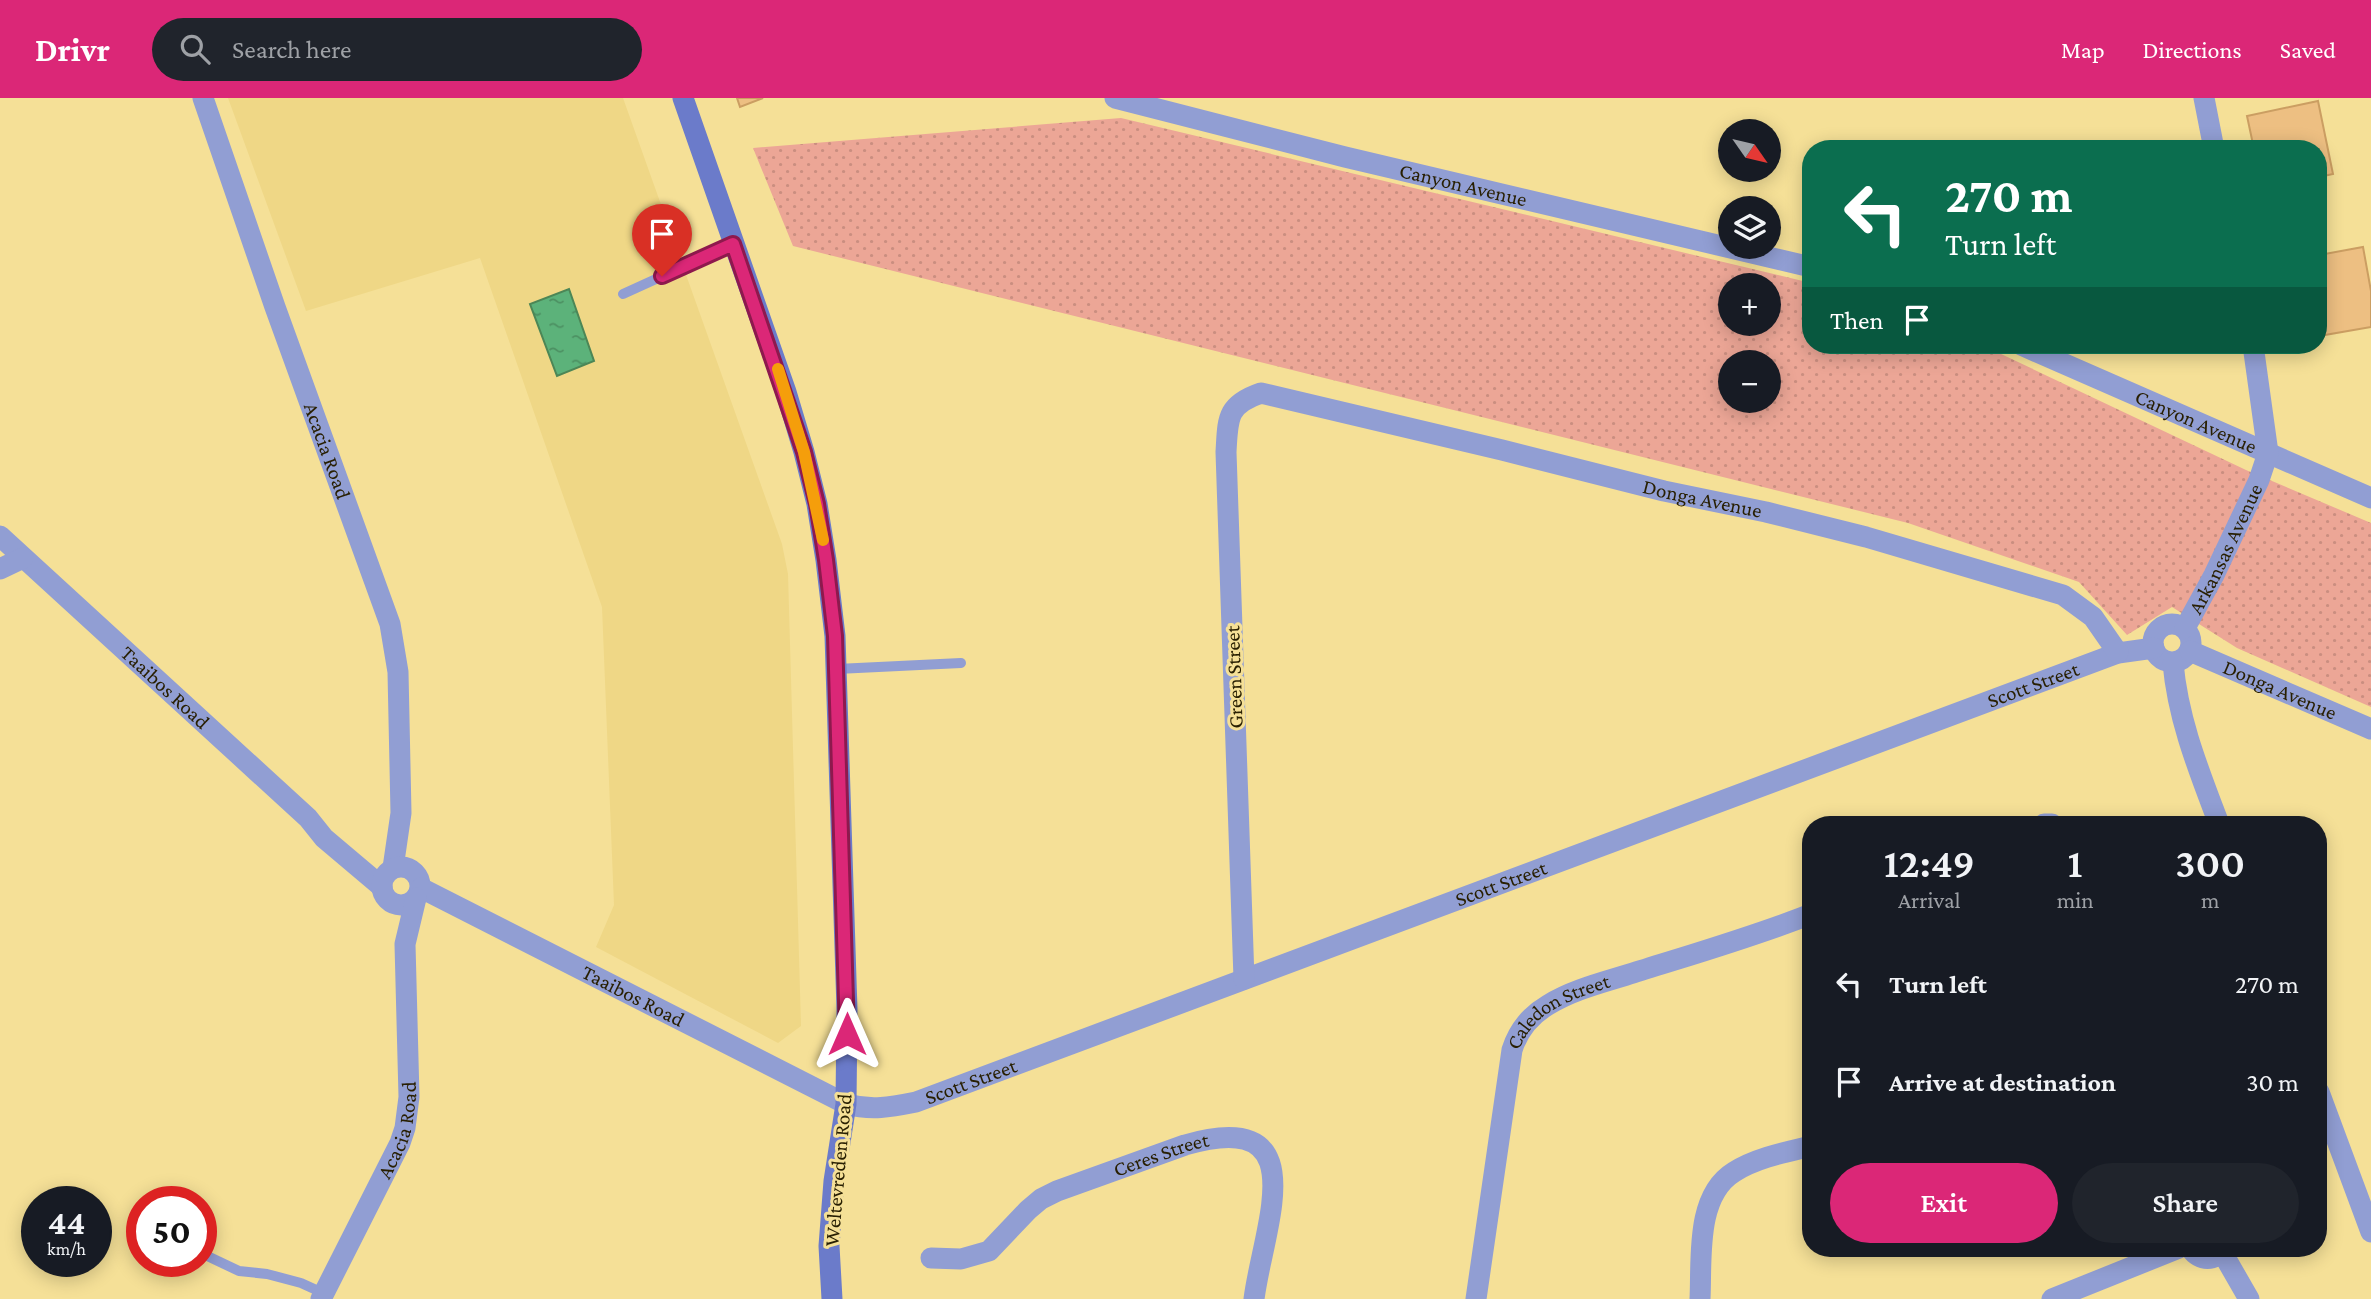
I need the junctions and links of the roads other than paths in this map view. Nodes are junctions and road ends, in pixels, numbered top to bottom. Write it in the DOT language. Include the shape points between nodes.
graph roads {
  1 [pos="203,98"];
  2 [pos="683,98"];
  3 [pos="1115,98"];
  4 [pos="2204,98"];
  5 [pos="2212,140"];
  6 [pos="733,244"];
  7 [pos="1802,265"];
  8 [pos="623,294"];
  9 [pos="2042,354"];
  10 [pos="2254,354"];
  11 [pos="1261,393"];
  12 [pos="2268,453"];
  13 [pos="2371,498"];
  14 [pos="0,536"];
  15 [pos="23,558"];
  16 [pos="0,569"];
  17 [pos="2185,628"];
  18 [pos="2154,648"];
  19 [pos="2118,653"];
  20 [pos="2181,657"];
  21 [pos="961,663"];
  22 [pos="836,669"];
  23 [pos="2371,729"];
  24 [pos="401,813"];
  25 [pos="2216,816"];
  26 [pos="388,882"];
  27 [pos="417,886"];
  28 [pos="1802,918"];
  29 [pos="405,944"];
  30 [pos="1244,979"];
  31 [pos="846,1104"];
  32 [pos="2327,1114"];
  33 [pos="1802,1149"];
  34 [pos="2371,1232"];
  35 [pos="2157,1257"];
  36 [pos="2198,1257"];
  37 [pos="2217,1257"];
  38 [pos="2228,1257"];
  39 [pos="931,1258"];
  40 [pos="217,1261"];
  41 [pos="322,1296"];
  42 [pos="832,1299"];
  43 [pos="1254,1299"];
  44 [pos="1476,1299"];
  45 [pos="1700,1299"];
  46 [pos="2052,1299"];
  47 [pos="2249,1299"];
  1 -- 24 [label="street, Acacia Road" via="390,624 398,672"];
  2 -- 6 [label="main road, Weltevreden Road"];
  3 -- 7 [label="street, Canyon Avenue"];
  4 -- 5 [label="street"];
  6 -- 8 [label="lane"];
  6 -- 22 [label="main road, Weltevreden Road" via="804,452 817,504"];
  9 -- 12 [label="street, Canyon Avenue"];
  10 -- 12 [label="street, Arkansas Avenue"];
  11 -- 19 [label="street, Donga Avenue" via="1803,521 2063,595 2094,617"];
  11 -- 30 [label="street, Green Street" via="1242,399 1234,409 1227,422 1226,452"];
  12 -- 13 [label="street, Canyon Avenue"];
  12 -- 17 [label="street, Arkansas Avenue"];
  14 -- 15 [label="street, Taaibos Road"];
  15 -- 16 [label="street"];
  15 -- 26 [label="street, Taaibos Road" via="308,818 324,838"];
  17 -- 18 [label="street" via="2172,624 2160,629"];
  17 -- 20 [label="street" via="2191,639"];
  18 -- 19 [label="street, Scott Street"];
  18 -- 20 [label="street" via="2159,657"];
  19 -- 30 [label="street, Scott Street"];
  20 -- 23 [label="street, Donga Avenue"];
  20 -- 25 [label="street" via="2176,694"];
  21 -- 22 [label="lane"];
  22 -- 31 [label="main road, Weltevreden Road"];
  24 -- 26 [label="street, Acacia Road"];
  24 -- 27 [label="street, Acacia Road"];
  26 -- 27 [label="street" via="400,866"];
  26 -- 27 [label="street" via="403,905"];
  26 -- 29 [label="street, Acacia Road"];
  27 -- 29 [label="street, Acacia Road"];
  27 -- 31 [label="street, Taaibos Road"];
  28 -- 44 [label="street, Caledon Street" via="1580,990 1546,1006 1524,1025 1512,1050"];
  29 -- 41 [label="street, Acacia Road" via="409,1075 405,1128"];
  30 -- 31 [label="street, Scott Street" via="916,1102 884,1109"];
  31 -- 42 [label="main road, Weltevreden Road" via="830,1233"];
  32 -- 34 [label="street"];
  33 -- 45 [label="street" via="1748,1164 1720,1185 1704,1228"];
  35 -- 46 [label="street"];
  36 -- 37 [label="street"];
  38 -- 47 [label="street"];
  39 -- 43 [label="street, Ceres Street" via="961,1259 989,1251 1028,1210 1057,1191 1185,1145 1236,1136 1265,1152 1273,1175"];
  40 -- 41 [label="lane" via="239,1271 302,1283"];
}
